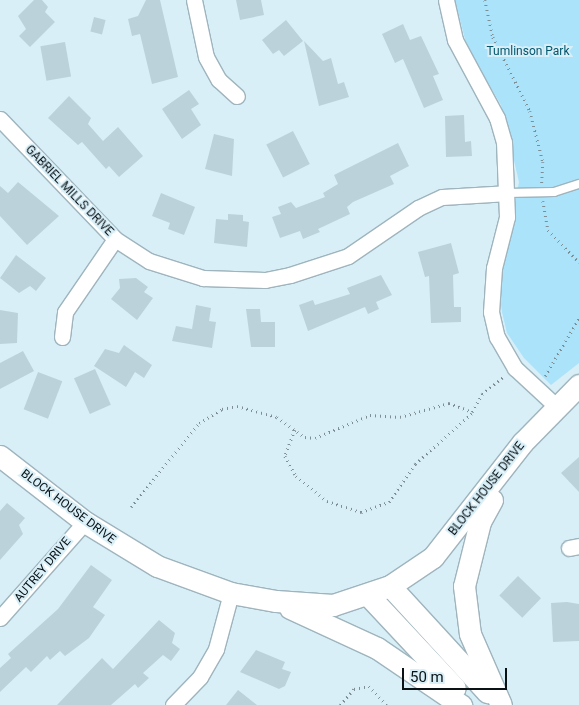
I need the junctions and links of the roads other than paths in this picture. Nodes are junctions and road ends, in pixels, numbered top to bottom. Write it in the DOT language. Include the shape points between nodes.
graph roads {
  1 [pos="194,0"];
  2 [pos="446,0"];
  3 [pos="237,96"];
  4 [pos="0,118"];
  5 [pos="579,184"];
  6 [pos="507,193"];
  7 [pos="115,239"];
  8 [pos="62,337"];
  9 [pos="579,385"];
  10 [pos="556,406"];
  11 [pos="523,442"];
  12 [pos="0,456"];
  13 [pos="85,522"];
  14 [pos="390,586"];
  15 [pos="231,593"];
  16 [pos="368,595"];
  17 [pos="276,602"];
  18 [pos="0,618"];
  19 [pos="173,705"];
  20 [pos="461,705"];
  21 [pos="471,705"];
  22 [pos="500,705"];
  1 -- 3 [label="street" via="206,57 219,80"];
  2 -- 6 [label="street" via="455,40 497,118 504,142"];
  4 -- 7 [label="street, GABRIEL MILLS DRIVE"];
  5 -- 6 [label="lane" via="542,193"];
  6 -- 7 [label="street, GABRIEL MILLS DRIVE" via="442,197 418,208 348,256 265,280 203,278 176,271 149,261"];
  6 -- 10 [label="street" via="507,217 490,291 491,312 497,337 515,368"];
  7 -- 8 [label="street" via="65,312"];
  9 -- 10 [label="street, BLOCK HOUSE DRIVE"];
  10 -- 11 [label="street, BLOCK HOUSE DRIVE"];
  11 -- 14 [label="street, BLOCK HOUSE DRIVE" via="433,557"];
  11 -- 22 [label="street" via="480,522 464,586 470,634"];
  12 -- 13 [label="street, BLOCK HOUSE DRIVE"];
  13 -- 15 [label="street, BLOCK HOUSE DRIVE" via="157,566"];
  13 -- 18 [label="street, AUTREY DRIVE"];
  14 -- 16 [label="street, BLOCK HOUSE DRIVE"];
  14 -- 22 [label="street"];
  15 -- 17 [label="street, BLOCK HOUSE DRIVE"];
  15 -- 19 [label="street" via="216,649 200,677"];
  16 -- 17 [label="street, BLOCK HOUSE DRIVE" via="333,604"];
  16 -- 21 [label="street"];
  17 -- 20 [label="street" via="377,648"];
}
